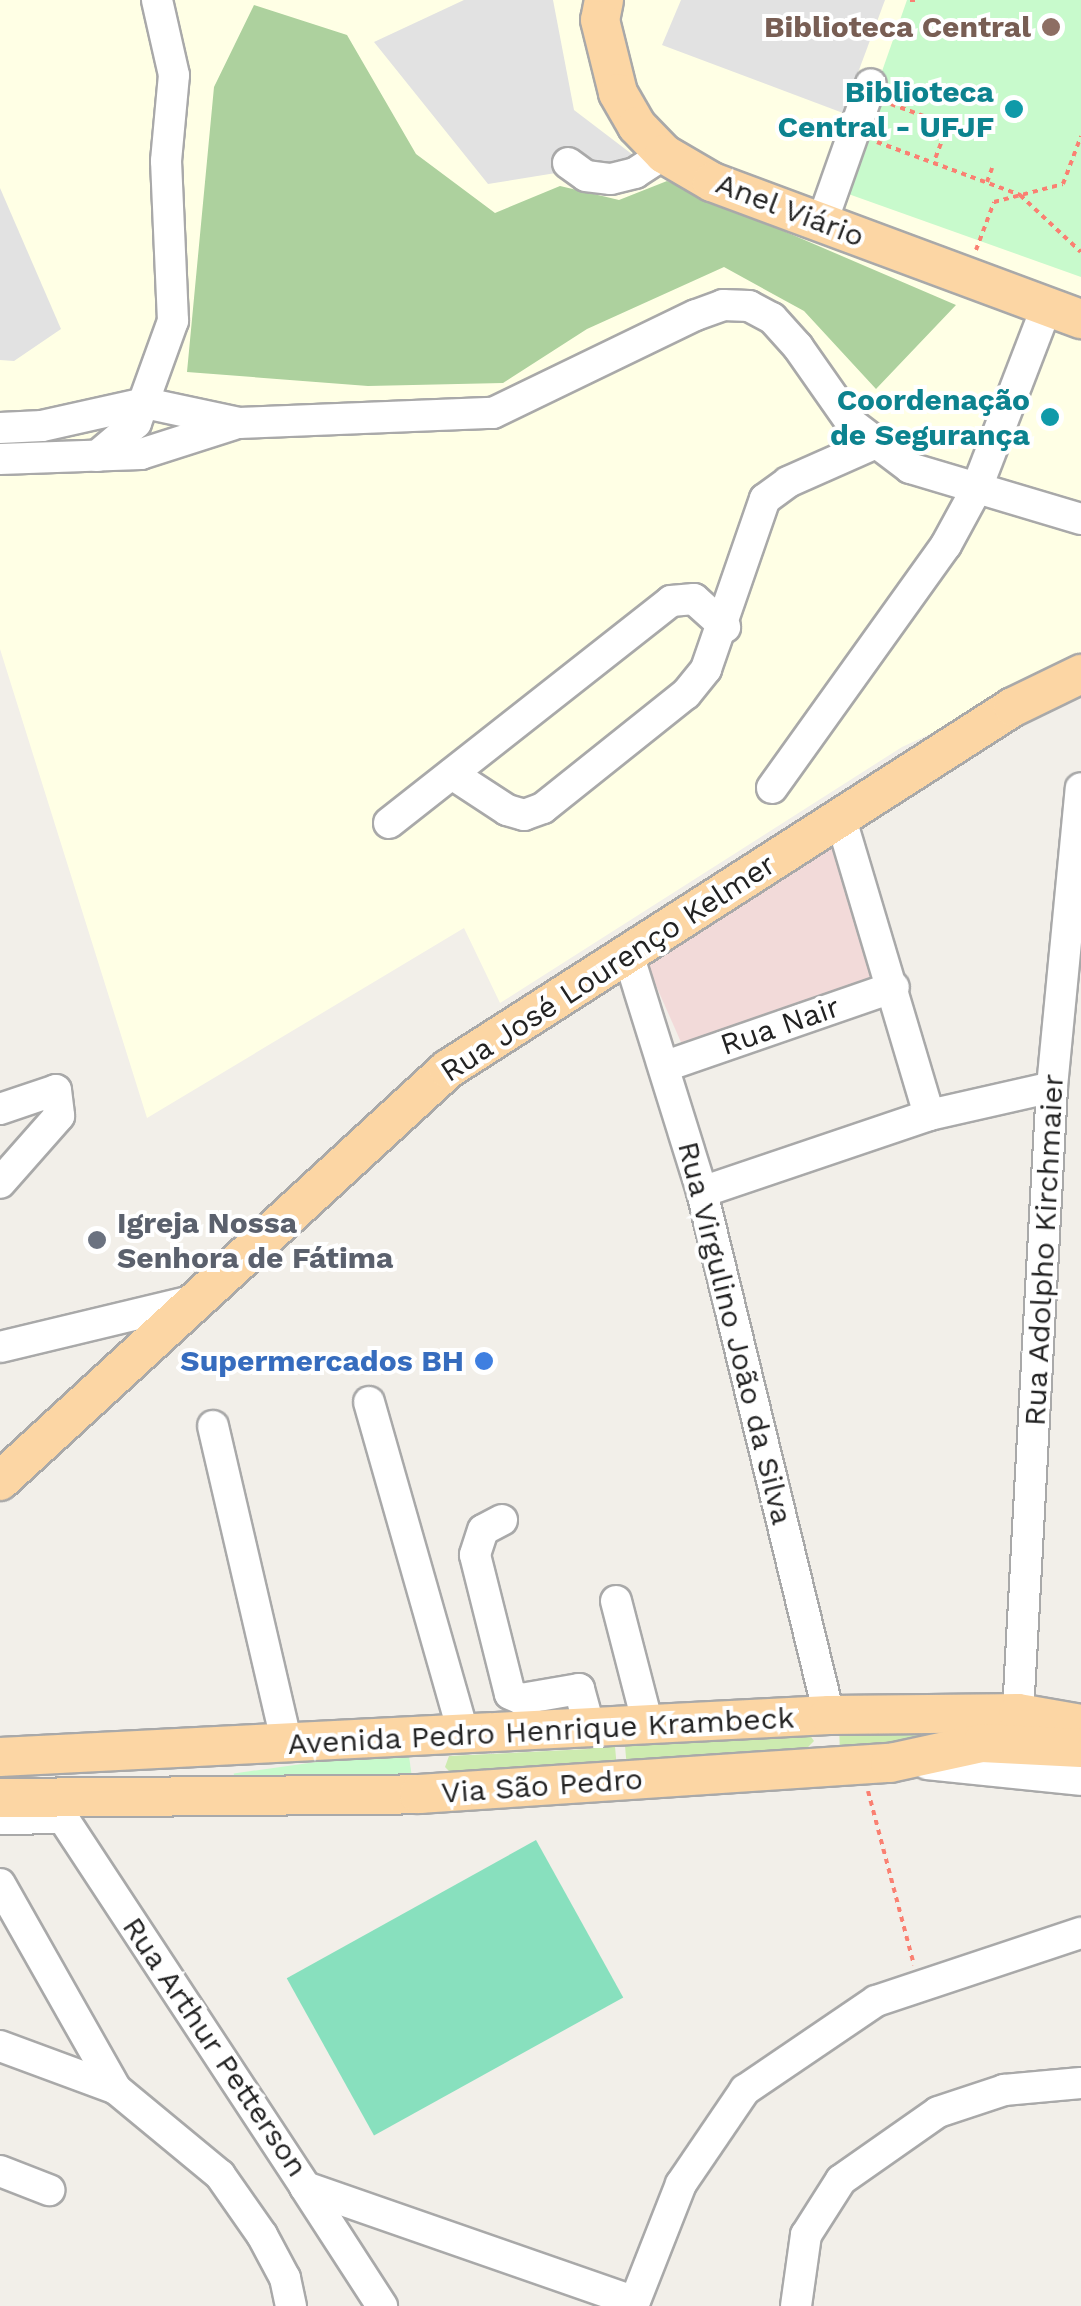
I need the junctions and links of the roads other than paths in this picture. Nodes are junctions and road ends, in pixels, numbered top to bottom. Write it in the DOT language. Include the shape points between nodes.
graph roads {
  1 [pos="158,0"];
  2 [pos="604,0"];
  3 [pos="870,90"];
  4 [pos="664,154"];
  5 [pos="568,163"];
  6 [pos="822,222"];
  7 [pos="1064,312"];
  8 [pos="146,403"];
  9 [pos="240,423"];
  10 [pos="0,428"];
  11 [pos="876,444"];
  12 [pos="97,456"];
  13 [pos="0,460"];
  14 [pos="976,490"];
  15 [pos="1081,519"];
  16 [pos="725,627"];
  17 [pos="1081,674"];
  18 [pos="452,774"];
  19 [pos="772,788"];
  20 [pos="1081,788"];
  21 [pos="840,816"];
  22 [pos="389,823"];
  23 [pos="628,954"];
  24 [pos="894,987"];
  25 [pos="666,1066"];
  26 [pos="1052,1087"];
  27 [pos="0,1109"];
  28 [pos="929,1116"];
  29 [pos="0,1184"];
  30 [pos="702,1192"];
  31 [pos="200,1298"];
  32 [pos="0,1347"];
  33 [pos="369,1402"];
  34 [pos="213,1426"];
  35 [pos="0,1481"];
  36 [pos="502,1520"];
  37 [pos="616,1601"];
  38 [pos="1018,1713"];
  39 [pos="829,1715"];
  40 [pos="1081,1724"];
  41 [pos="648,1725"];
  42 [pos="590,1729"];
  43 [pos="464,1735"];
  44 [pos="288,1744"];
  45 [pos="1081,1748"];
  46 [pos="222,1749"];
  47 [pos="0,1757"];
  48 [pos="875,1764"];
  49 [pos="0,1776"];
  50 [pos="664,1778"];
  51 [pos="1081,1780"];
  52 [pos="456,1792"];
  53 [pos="153,1797"];
  54 [pos="0,1798"];
  55 [pos="0,1818"];
  56 [pos="63,1818"];
  57 [pos="0,1884"];
  58 [pos="1081,1934"];
  59 [pos="0,2046"];
  60 [pos="1081,2083"];
  61 [pos="116,2089"];
  62 [pos="0,2171"];
  63 [pos="306,2187"];
  64 [pos="48,2190"];
  65 [pos="634,2304"];
  66 [pos="291,2306"];
  67 [pos="382,2306"];
  68 [pos="796,2306"];
  1 -- 8 [label="street" via="174,75 166,201 175,296"];
  2 -- 4 [label="main road, Anel Viário" via="600,20 618,93"];
  3 -- 6 [label="street"];
  4 -- 5 [label="street" via="635,173 610,179 586,176"];
  4 -- 6 [label="main road, Anel Viário" via="712,182"];
  6 -- 7 [label="main road, Anel Viário"];
  7 -- 14 [label="street"];
  8 -- 9 [label="street"];
  8 -- 10 [label="street" via="42,426"];
  8 -- 12 [label="street" via="136,423"];
  9 -- 11 [label="street" via="494,413 696,315 736,305 772,318 852,424"];
  9 -- 12 [label="street" via="165,449"];
  11 -- 14 [label="street" via="931,478"];
  11 -- 16 [label="street" via="788,482 765,500 750,526"];
  12 -- 13 [label="street"];
  14 -- 15 [label="street"];
  14 -- 19 [label="street" via="946,545"];
  16 -- 18 [label="street" via="694,599 671,601"];
  16 -- 18 [label="street" via="686,694 543,808 524,815 507,810"];
  17 -- 21 [label="main road, Rua José Lourenço Kelmer" via="1013,707"];
  18 -- 22 [label="street"];
  20 -- 26 [label="street, Rua Adolpho Kirchmaier"];
  21 -- 23 [label="main road, Rua José Lourenço Kelmer"];
  21 -- 24 [label="street"];
  23 -- 25 [label="street, Rua Virgulino João da Silva"];
  23 -- 31 [label="main road, Rua José Lourenço Kelmer" via="448,1069"];
  24 -- 25 [label="street, Rua Nair"];
  24 -- 28 [label="street"];
  25 -- 30 [label="street, Rua Virgulino João da Silva"];
  26 -- 28 [label="street"];
  26 -- 38 [label="street, Rua Adolpho Kirchmaier"];
  27 -- 29 [label="street" via="56,1090 59,1116"];
  28 -- 30 [label="street"];
  30 -- 39 [label="street, Rua Virgulino João da Silva"];
  31 -- 32 [label="street"];
  31 -- 35 [label="main road, Rua José Lourenço Kelmer"];
  33 -- 43 [label="street"];
  34 -- 44 [label="street"];
  36 -- 42 [label="street" via="483,1530 475,1555 510,1694 521,1699 579,1689"];
  37 -- 41 [label="street"];
  38 -- 39 [label="main road, Avenida Pedro Henrique Krambeck"];
  38 -- 40 [label="main road, Avenida Pedro Henrique Krambeck"];
  39 -- 41 [label="main road, Avenida Pedro Henrique Krambeck"];
  39 -- 50 [label="main road" via="827,1742 812,1754 676,1766"];
  41 -- 42 [label="main road, Avenida Pedro Henrique Krambeck"];
  42 -- 43 [label="main road, Avenida Pedro Henrique Krambeck"];
  42 -- 52 [label="main road" via="582,1739 445,1751 433,1764 435,1777"];
  43 -- 44 [label="main road, Avenida Pedro Henrique Krambeck"];
  44 -- 46 [label="main road, Avenida Pedro Henrique Krambeck"];
  45 -- 48 [label="main road, Via São Pedro" via="982,1743"];
  46 -- 47 [label="main road, Avenida Pedro Henrique Krambeck"];
  46 -- 49 [label="main road" via="147,1773"];
  48 -- 50 [label="main road, Via São Pedro"];
  48 -- 51 [label="street" via="1020,1769"];
  50 -- 52 [label="main road, Via São Pedro"];
  52 -- 53 [label="main road, Via São Pedro"];
  53 -- 54 [label="main road, Via São Pedro"];
  53 -- 56 [label="main road" via="126,1819"];
  55 -- 56 [label="street"];
  56 -- 63 [label="street, Rua Arthur Petterson"];
  57 -- 61 [label="street"];
  58 -- 65 [label="street" via="876,2001 744,2090 681,2184"];
  59 -- 61 [label="street"];
  60 -- 68 [label="street" via="1004,2090 938,2112 841,2180 806,2236"];
  61 -- 66 [label="street" via="220,2175 262,2235 285,2278"];
  62 -- 64 [label="street"];
  63 -- 65 [label="street, Rua Arthur Petterson"];
  63 -- 67 [label="street"];
}
